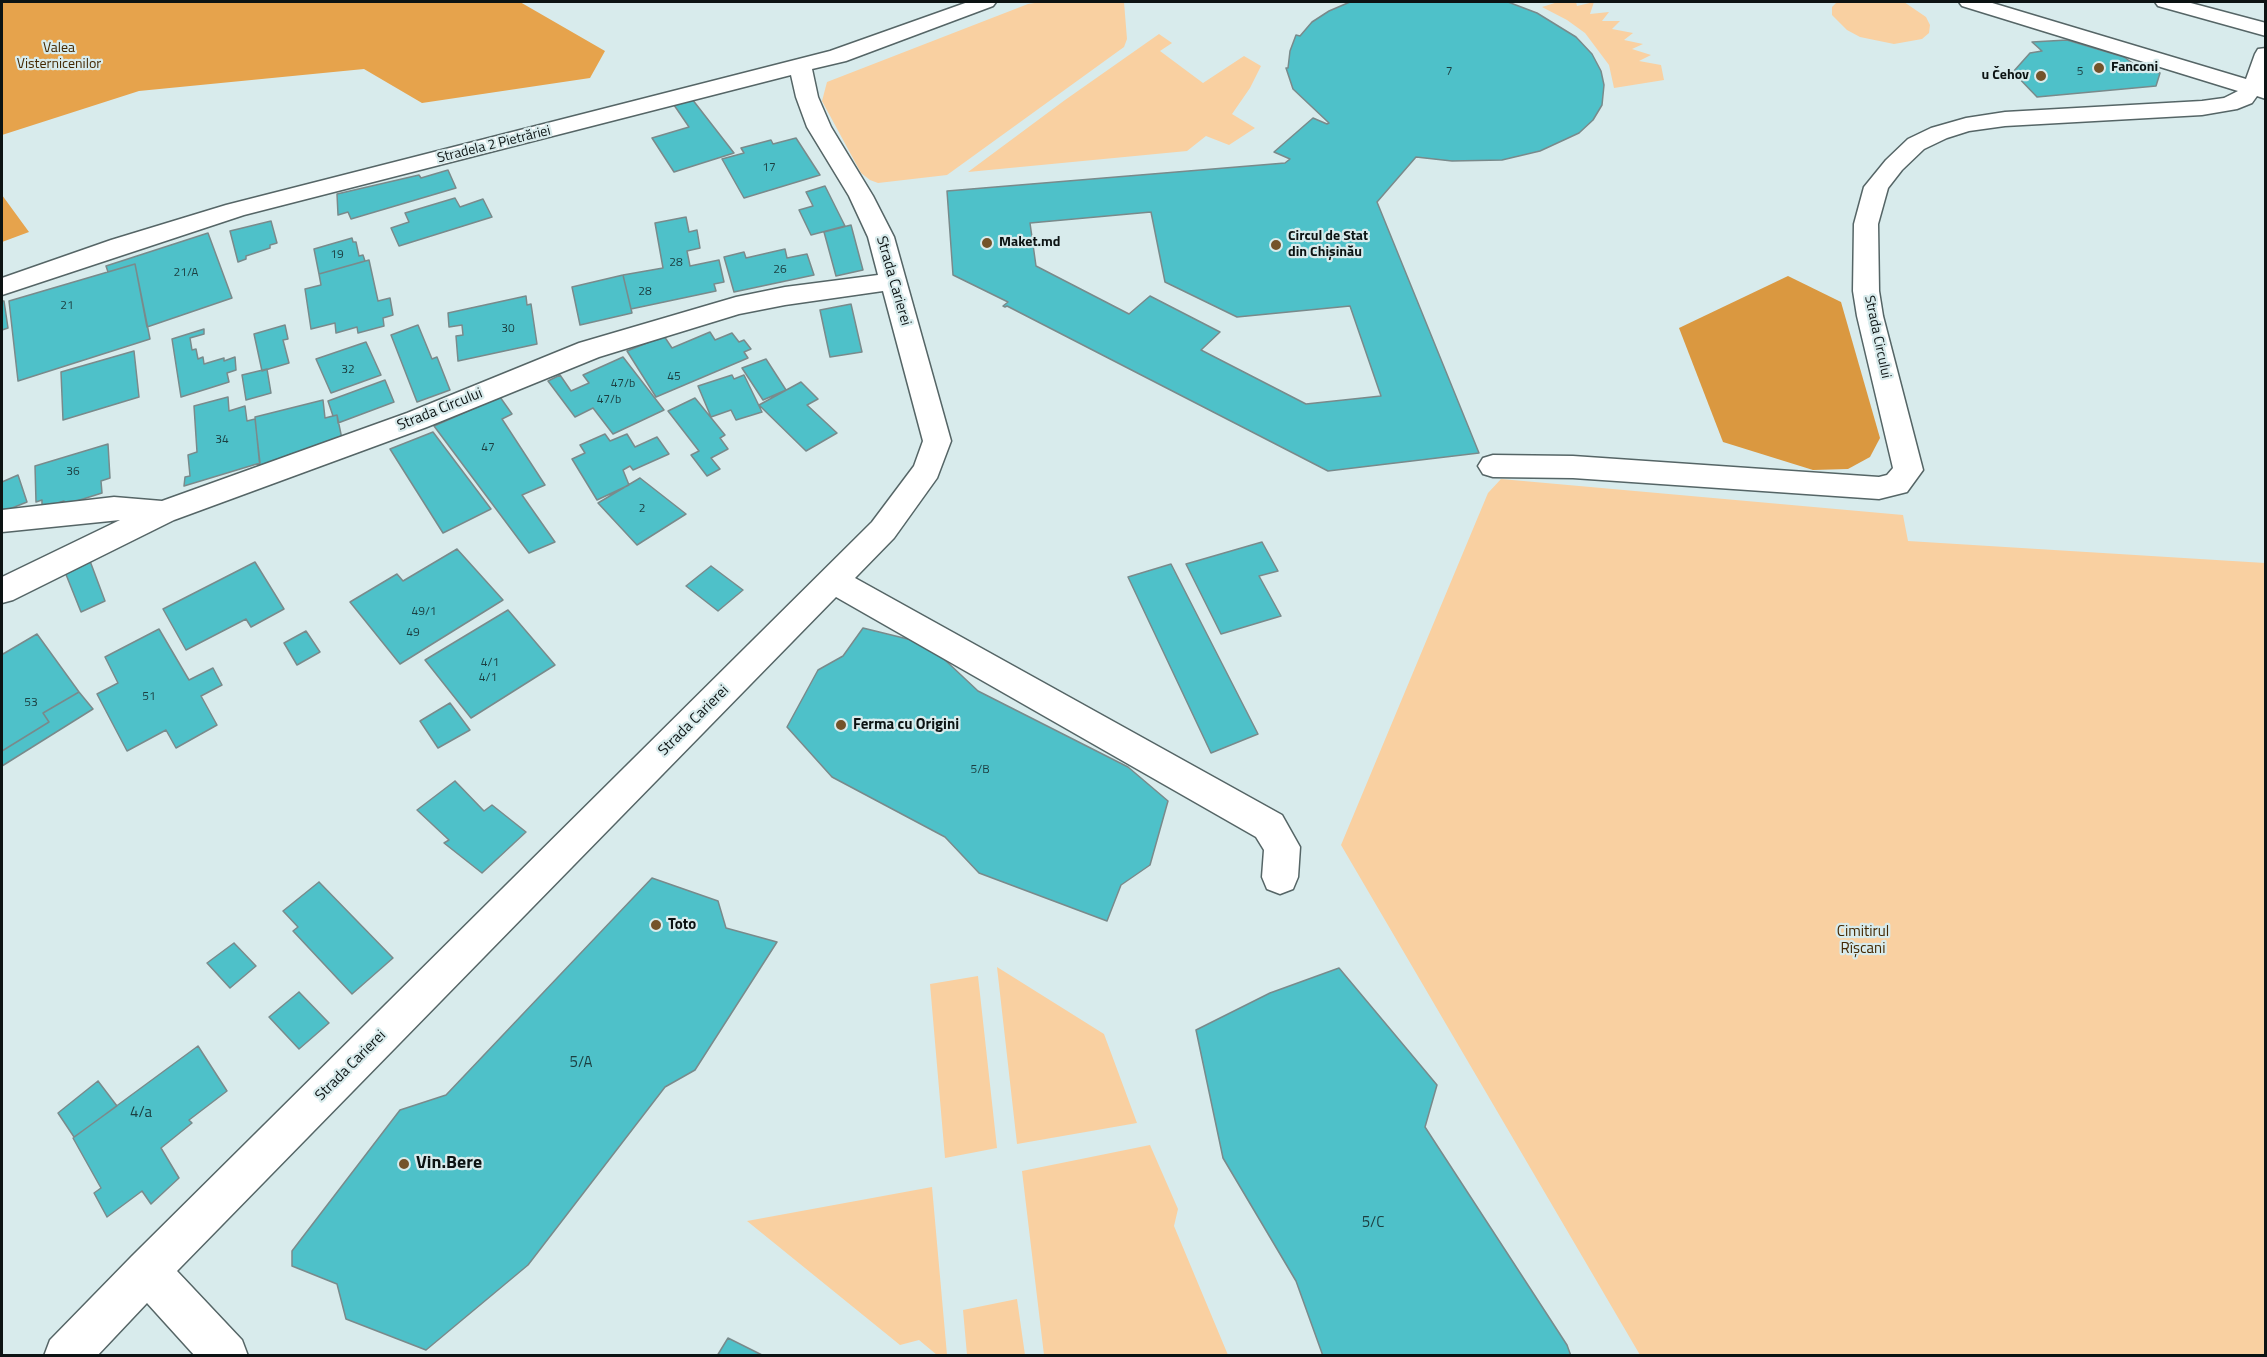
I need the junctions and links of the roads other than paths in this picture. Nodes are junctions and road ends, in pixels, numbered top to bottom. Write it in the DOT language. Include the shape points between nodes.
graph roads {
  1 [pos="986,2"];
  2 [pos="1969,2"];
  3 [pos="2165,2"];
  4 [pos="2265,30"];
  5 [pos="2265,54"];
  6 [pos="800,67"];
  7 [pos="2259,90"];
  8 [pos="894,280"];
  9 [pos="2,287"];
  10 [pos="1493,466"];
  11 [pos="164,512"];
  12 [pos="2,521"];
  13 [pos="834,581"];
  14 [pos="2,591"];
  15 [pos="1280,877"];
  16 [pos="147,1271"];
  17 [pos="66,1356"];
  18 [pos="226,1356"];
  1 -- 6 [label="street, Stradela 2 Pietrăriei"];
  2 -- 7 [label="street"];
  3 -- 4 [label="street"];
  5 -- 7 [label="street"];
  6 -- 8 [label="street, Strada Carierei" via="819,128 871,216"];
  6 -- 9 [label="street, Stradela 2 Pietrăriei" via="236,210"];
  7 -- 10 [label="street, Strada Circului" via="2229,104 2202,108 2006,119 1966,125 1916,144 1894,165 1876,187 1866,224 1866,280 1870,316 1908,470 1897,484 1879,488 1573,467"];
  8 -- 11 [label="street, Strada Circului" via="736,306 589,350 417,420"];
  8 -- 13 [label="street, Strada Carierei" via="937,441 917,486 883,530"];
  11 -- 12 [label="street" via="114,508"];
  11 -- 14 [label="street, Strada Circului"];
  13 -- 15 [label="street" via="1269,826 1282,847"];
  13 -- 16 [label="street, Strada Carierei"];
  16 -- 17 [label="street, Strada Carierei"];
  16 -- 18 [label="street"];
}
